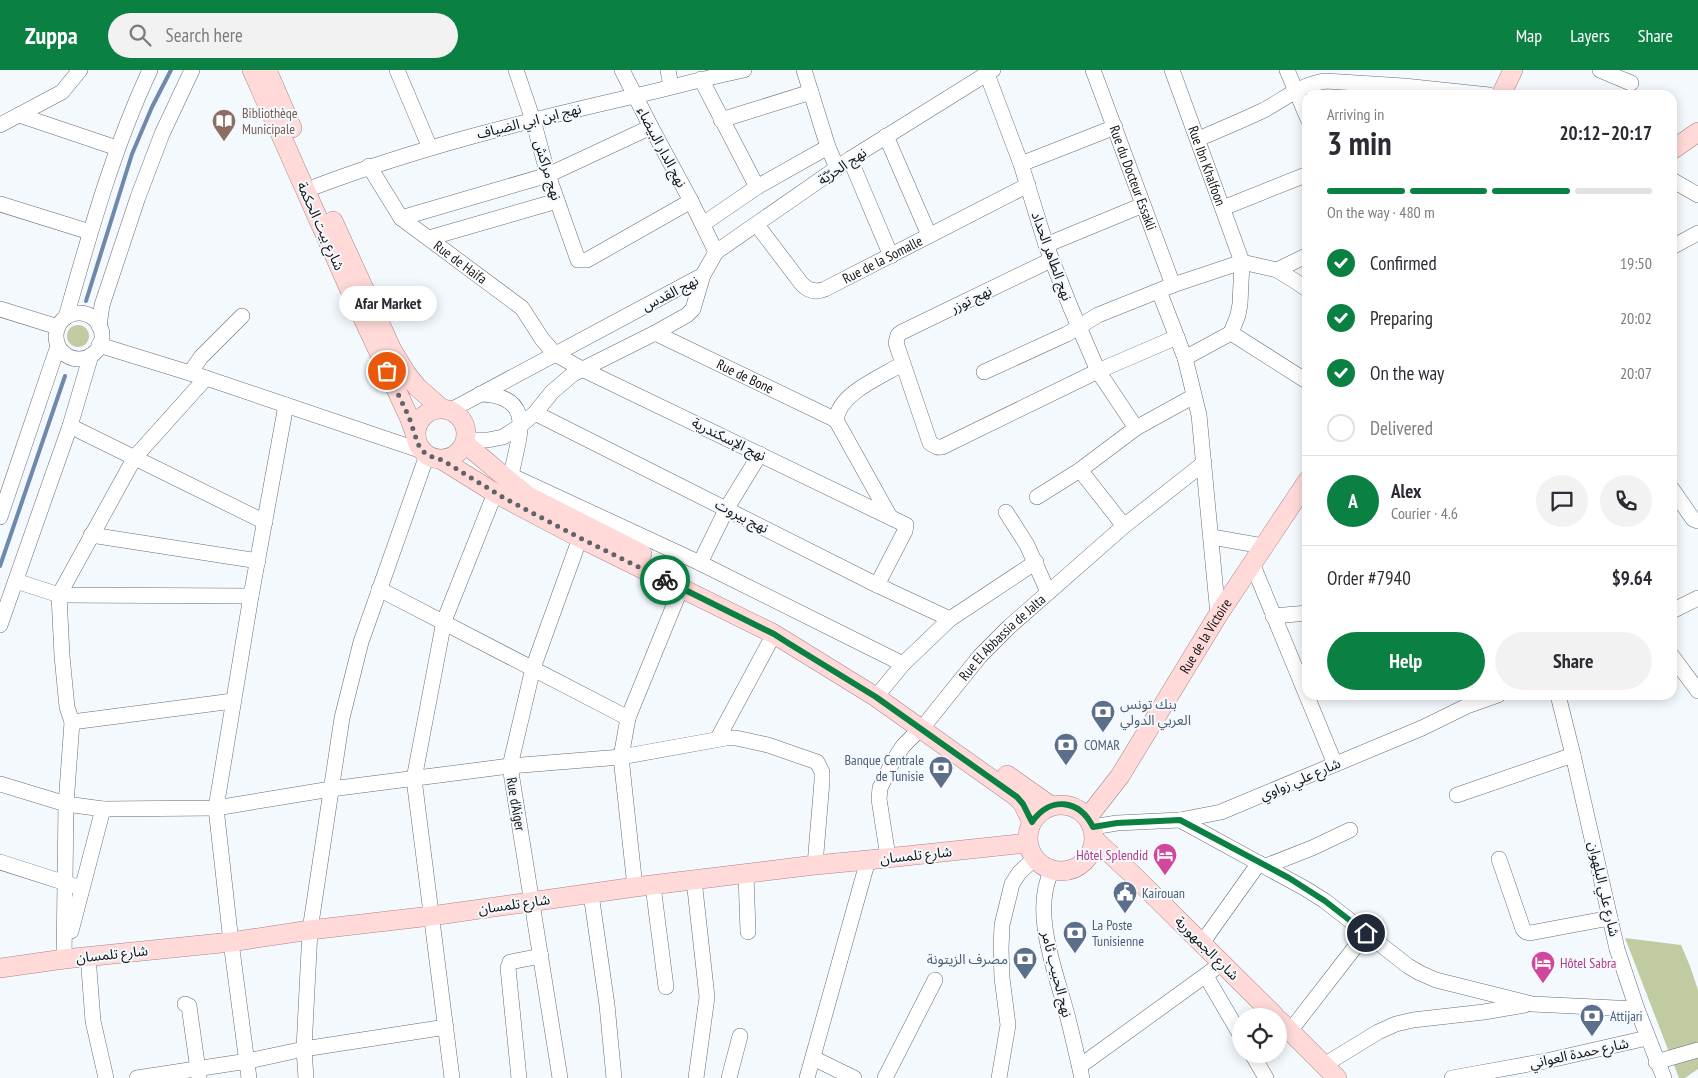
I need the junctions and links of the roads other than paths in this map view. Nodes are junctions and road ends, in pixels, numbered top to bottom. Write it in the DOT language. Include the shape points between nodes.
graph roads {
  1 [pos="80,70"];
  2 [pos="150,70"];
  3 [pos="192,70"];
  4 [pos="252,70"];
  5 [pos="267,70"];
  6 [pos="397,70"];
  7 [pos="516,70"];
  8 [pos="622,70"];
  9 [pos="668,70"];
  10 [pos="744,70"];
  11 [pos="804,70"];
  12 [pos="1093,70"];
  13 [pos="1172,70"];
  14 [pos="1287,70"];
  15 [pos="1513,70"];
  16 [pos="1600,70"];
  17 [pos="990,72"];
  18 [pos="701,79"];
  19 [pos="1631,84"];
  20 [pos="671,86"];
  21 [pos="1295,90"];
  22 [pos="1432,90"];
  23 [pos="1503,90"];
  24 [pos="811,92"];
  25 [pos="636,96"];
  26 [pos="1302,106"];
  27 [pos="19,115"];
  28 [pos="533,120"];
  29 [pos="722,120"];
  30 [pos="0,125"];
  31 [pos="651,127"];
  32 [pos="1115,127"];
  33 [pos="1698,132"];
  34 [pos="886,136"];
  35 [pos="1198,140"];
  36 [pos="828,147"];
  37 [pos="1677,147"];
  38 [pos="117,148"];
  39 [pos="430,148"];
  40 [pos="850,159"];
  41 [pos="1021,164"];
  42 [pos="370,166"];
  43 [pos="837,168"];
  44 [pos="548,175"];
  45 [pos="1302,176"];
  46 [pos="1677,183"];
  47 [pos="1028,185"];
  48 [pos="317,186"];
  49 [pos="757,187"];
  50 [pos="1698,195"];
  51 [pos="557,201"];
  52 [pos="691,201"];
  53 [pos="0,204"];
  54 [pos="1143,205"];
  55 [pos="1223,208"];
  56 [pos="401,218"];
  57 [pos="703,224"];
  58 [pos="757,225"];
  59 [pos="90,232"];
  60 [pos="1698,233"];
  61 [pos="929,235"];
  62 [pos="429,238"];
  63 [pos="1677,244"];
  64 [pos="1046,245"];
  65 [pos="716,252"];
  66 [pos="891,256"];
  67 [pos="1302,258"];
  68 [pos="1051,260"];
  69 [pos="1242,262"];
  70 [pos="1277,270"];
  71 [pos="703,275"];
  72 [pos="1173,285"];
  73 [pos="1302,286"];
  74 [pos="1159,291"];
  75 [pos="0,309"];
  76 [pos="242,316"];
  77 [pos="62,322"];
  78 [pos="99,326"];
  79 [pos="1079,326"];
  80 [pos="655,333"];
  81 [pos="1231,333"];
  82 [pos="1177,337"];
  83 [pos="58,346"];
  84 [pos="95,350"];
  85 [pos="555,354"];
  86 [pos="1185,358"];
  87 [pos="902,364"];
  88 [pos="582,369"];
  89 [pos="1098,371"];
  90 [pos="984,372"];
  91 [pos="190,373"];
  92 [pos="206,378"];
  93 [pos="1302,378"];
  94 [pos="480,394"];
  95 [pos="1194,396"];
  96 [pos="286,405"];
  97 [pos="446,409"];
  98 [pos="535,413"];
  99 [pos="836,420"];
  100 [pos="70,426"];
  101 [pos="520,426"];
  102 [pos="1136,428"];
  103 [pos="465,442"];
  104 [pos="427,450"];
  105 [pos="760,454"];
  106 [pos="134,457"];
  107 [pos="1204,463"];
  108 [pos="1080,470"];
  109 [pos="504,473"];
  110 [pos="1302,488"];
  111 [pos="495,493"];
  112 [pos="1677,496"];
  113 [pos="1038,497"];
  114 [pos="727,508"];
  115 [pos="1006,512"];
  116 [pos="0,517"];
  117 [pos="896,520"];
  118 [pos="1698,521"];
  119 [pos="265,522"];
  120 [pos="1124,526"];
  121 [pos="91,535"];
  122 [pos="1212,537"];
  123 [pos="580,538"];
  124 [pos="1263,546"];
  125 [pos="258,561"];
  126 [pos="1036,562"];
  127 [pos="1252,563"];
  128 [pos="700,564"];
  129 [pos="16,581"];
  130 [pos="877,585"];
  131 [pos="379,588"];
  132 [pos="681,588"];
  133 [pos="1048,592"];
  134 [pos="59,595"];
  135 [pos="251,596"];
  136 [pos="1698,598"];
  137 [pos="1677,608"];
  138 [pos="1302,614"];
  139 [pos="1218,615"];
  140 [pos="1273,616"];
  141 [pos="950,619"];
  142 [pos="444,621"];
  143 [pos="0,625"];
  144 [pos="774,634"];
  145 [pos="1677,663"];
  146 [pos="902,664"];
  147 [pos="533,668"];
  148 [pos="1302,685"];
  149 [pos="1698,690"];
  150 [pos="879,694"];
  151 [pos="1308,700"];
  152 [pos="1559,700"];
  153 [pos="233,701"];
  154 [pos="1465,701"];
  155 [pos="628,718"];
  156 [pos="72,722"];
  157 [pos="923,725"];
  158 [pos="718,738"];
  159 [pos="1573,756"];
  160 [pos="621,757"];
  161 [pos="1335,764"];
  162 [pos="510,766"];
  163 [pos="414,779"];
  164 [pos="0,784"];
  165 [pos="331,789"];
  166 [pos="1457,795"];
  167 [pos="66,804"];
  168 [pos="1051,806"];
  169 [pos="216,808"];
  170 [pos="103,809"];
  171 [pos="1180,820"];
  172 [pos="1032,822"];
  173 [pos="1092,828"];
  174 [pos="1350,830"];
  175 [pos="1032,850"];
  176 [pos="888,857"];
  177 [pos="1499,859"];
  178 [pos="868,860"];
  179 [pos="0,862"];
  180 [pos="815,865"];
  181 [pos="1262,865"];
  182 [pos="1052,870"];
  183 [pos="746,874"];
  184 [pos="694,880"];
  185 [pos="65,884"];
  186 [pos="644,886"];
  187 [pos="82,887"];
  188 [pos="591,894"];
  189 [pos="533,901"];
  190 [pos="431,916"];
  191 [pos="1610,918"];
  192 [pos="310,930"];
  193 [pos="748,932"];
  194 [pos="1366,933"];
  195 [pos="231,942"];
  196 [pos="1202,943"];
  197 [pos="88,956"];
  198 [pos="541,956"];
  199 [pos="64,959"];
  200 [pos="1222,964"];
  201 [pos="0,968"];
  202 [pos="1206,976"];
  203 [pos="935,980"];
  204 [pos="666,987"];
  205 [pos="185,1004"];
  206 [pos="1532,1004"];
  207 [pos="1267,1008"];
  208 [pos="1637,1009"];
  209 [pos="1232,1021"];
  210 [pos="1287,1023"];
  211 [pos="446,1027"];
  212 [pos="1287,1029"];
  213 [pos="740,1036"];
  214 [pos="1648,1038"];
  215 [pos="304,1049"];
  216 [pos="1698,1050"];
  217 [pos="813,1058"];
  218 [pos="248,1061"];
  219 [pos="1257,1063"];
  220 [pos="1081,1072"];
  221 [pos="1330,1072"];
  222 [pos="198,1073"];
  223 [pos="1660,1074"];
  224 [pos="106,1078"];
  225 [pos="136,1078"];
  226 [pos="250,1078"];
  227 [pos="306,1078"];
  228 [pos="452,1078"];
  229 [pos="519,1078"];
  230 [pos="560,1078"];
  231 [pos="614,1078"];
  232 [pos="696,1078"];
  233 [pos="729,1078"];
  234 [pos="807,1078"];
  235 [pos="854,1078"];
  236 [pos="885,1078"];
  237 [pos="999,1078"];
  238 [pos="1266,1078"];
  239 [pos="1452,1078"];
  1 -- 27 [label="street" via="62,92"];
  2 -- 38 [label="street"];
  3 -- 78 [label="street" via="162,134 138,197 102,305"];
  4 -- 104 [label="main road, شارع بيت الحكمة" via="348,286"];
  5 -- 48 [label="main road, شارع بيت الحكمة"];
  6 -- 39 [label="street"];
  7 -- 28 [label="street, نهج مراكش"];
  8 -- 25 [label="street, نهج الدار البيضاء"];
  9 -- 20 [label="street"];
  10 -- 18 [label="street, نهج ابن ابي الضياف"];
  11 -- 24 [label="street"];
  12 -- 32 [label="street, Rue du Docteur Essakli"];
  13 -- 35 [label="street, Rue Ibn Khalfoon"];
  14 -- 21 [label="street"];
  15 -- 23 [label="main road"];
  16 -- 19 [label="street"];
  17 -- 34 [label="street, نهج الحرّيّة"];
  17 -- 41 [label="street, نهج الطاهر الحداد"];
  18 -- 20 [label="street, نهج ابن ابي الضياف"];
  18 -- 29 [label="street"];
  20 -- 25 [label="street, نهج ابن ابي الضياف"];
  21 -- 22 [label="street" via="1316,82 1338,80"];
  21 -- 26 [label="street"];
  21 -- 35 [label="street" via="1264,110"];
  24 -- 29 [label="street"];
  24 -- 36 [label="street"];
  25 -- 28 [label="street, نهج ابن ابي الضياف"];
  25 -- 31 [label="street, نهج الدار البيضاء"];
  27 -- 30 [label="street"];
  27 -- 38 [label="street"];
  28 -- 39 [label="street, نهج ابن ابي الضياف"];
  28 -- 44 [label="street, نهج مراكش"];
  29 -- 49 [label="street"];
  31 -- 44 [label="street"];
  31 -- 52 [label="street, نهج الدار البيضاء"];
  32 -- 41 [label="street"];
  32 -- 54 [label="street, Rue du Docteur Essakli"];
  33 -- 37 [label="main road"];
  34 -- 40 [label="street, نهج الحرّيّة"];
  34 -- 61 [label="street"];
  35 -- 55 [label="street, Rue Ibn Khalfoon"];
  36 -- 43 [label="street"];
  36 -- 49 [label="street"];
  38 -- 59 [label="street"];
  39 -- 42 [label="street, نهج ابن ابي الضياف"];
  40 -- 43 [label="street, نهج الحرّيّة"];
  40 -- 66 [label="street"];
  41 -- 47 [label="street, نهج الطاهر الحداد"];
  42 -- 48 [label="street, نهج ابن ابي الضياف"];
  42 -- 56 [label="street, Rue de Haifa"];
  43 -- 58 [label="street, نهج الحرّيّة"];
  44 -- 51 [label="street, نهج مراكش"];
  44 -- 56 [label="street"];
  45 -- 55 [label="street"];
  46 -- 50 [label="street"];
  47 -- 61 [label="street, Rue de la Somalle"];
  47 -- 64 [label="street, نهج الطاهر الحداد"];
  48 -- 97 [label="main road, شارع بيت الحكمة" via="392,350 417,387"];
  49 -- 57 [label="street"];
  51 -- 52 [label="street, نهج مراكش" via="576,257 587,260"];
  51 -- 62 [label="street"];
  52 -- 57 [label="street, نهج الدار البيضاء"];
  53 -- 59 [label="street"];
  54 -- 64 [label="street"];
  54 -- 72 [label="street, Rue du Docteur Essakli"];
  55 -- 69 [label="street, Rue Ibn Khalfoon"];
  56 -- 62 [label="street, Rue de Haifa"];
  57 -- 65 [label="street, نهج الدار البيضاء"];
  58 -- 65 [label="street, نهج الحرّيّة"];
  58 -- 66 [label="street, Rue de la Somalle" via="801,284 813,291 825,289"];
  59 -- 77 [label="street"];
  60 -- 63 [label="street"];
  61 -- 66 [label="street, Rue de la Somalle"];
  62 -- 85 [label="street, Rue de Haifa" via="522,308"];
  64 -- 68 [label="street, نهج الطاهر الحداد"];
  65 -- 71 [label="street, نهج الحرّيّة"];
  67 -- 70 [label="street"];
  68 -- 79 [label="street, نهج الطاهر الحداد"];
  68 -- 87 [label="street, نهج توزر" via="902,332 896,342"];
  69 -- 70 [label="street"];
  69 -- 72 [label="street"];
  69 -- 81 [label="street" via="1240,304"];
  70 -- 73 [label="street"];
  71 -- 80 [label="street, نهج القدس" via="693,309"];
  71 -- 85 [label="street, نهج القدس"];
  72 -- 74 [label="street"];
  74 -- 79 [label="street"];
  74 -- 82 [label="street"];
  75 -- 77 [label="street"];
  76 -- 91 [label="street" via="201,357"];
  77 -- 78 [label="street" via="78,313 95,320"];
  77 -- 83 [label="street" via="56,333"];
  78 -- 84 [label="street" via="101,332"];
  79 -- 89 [label="street, نهج الطاهر الحداد"];
  79 -- 90 [label="street"];
  80 -- 88 [label="street, نهج القدس"];
  80 -- 99 [label="street, Rue de Bone"];
  81 -- 86 [label="street"];
  81 -- 93 [label="street"];
  82 -- 86 [label="street"];
  82 -- 89 [label="street"];
  83 -- 84 [label="street" via="72,358 85,357"];
  83 -- 116 [label="street"];
  84 -- 91 [label="street"];
  84 -- 100 [label="street"];
  85 -- 88 [label="street, نهج الإسكندرية"];
  85 -- 94 [label="street, نهج القدس"];
  86 -- 95 [label="street"];
  87 -- 89 [label="street" via="930,443 937,448"];
  87 -- 99 [label="street" via="845,400"];
  88 -- 98 [label="street, نهج القدس" via="564,380"];
  88 -- 105 [label="street, نهج الإسكندرية"];
  89 -- 102 [label="street, نهج الطاهر الحداد"];
  91 -- 92 [label="street"];
  92 -- 96 [label="street"];
  92 -- 106 [label="street"];
  94 -- 97 [label="street, نهج القدس"];
  94 -- 101 [label="street" via="493,394 509,400 518,411"];
  95 -- 102 [label="street"];
  95 -- 107 [label="street"];
  96 -- 104 [label="street"];
  96 -- 119 [label="street"];
  97 -- 103 [label="main road, شارع بيت الحكمة" via="461,418 466,428"];
  97 -- 104 [label="main road" via="426,414 416,428"];
  98 -- 101 [label="street, نهج القدس"];
  98 -- 114 [label="street, نهج بيروت"];
  99 -- 117 [label="street"];
  100 -- 106 [label="street"];
  100 -- 129 [label="street"];
  101 -- 103 [label="street, نهج القدس" via="495,440"];
  101 -- 109 [label="street"];
  102 -- 108 [label="street"];
  103 -- 104 [label="main road" via="451,457"];
  103 -- 109 [label="main road"];
  104 -- 111 [label="main road"];
  104 -- 131 [label="street"];
  105 -- 114 [label="street"];
  105 -- 117 [label="street, نهج الإسكندرية"];
  106 -- 119 [label="street"];
  106 -- 121 [label="street"];
  107 -- 120 [label="street, Rue El Abbassia de Jalta"];
  107 -- 122 [label="street"];
  108 -- 113 [label="street"];
  108 -- 120 [label="street"];
  109 -- 128 [label="street"];
  109 -- 150 [label="main road" via="528,496 780,626"];
  110 -- 124 [label="main road, Rue de la Victoire"];
  111 -- 123 [label="main road"];
  111 -- 142 [label="street"];
  112 -- 118 [label="street" via="1693,520"];
  114 -- 128 [label="street"];
  114 -- 130 [label="street, نهج بيروت"];
  115 -- 126 [label="street"];
  117 -- 130 [label="street" via="906,526 905,530"];
  119 -- 125 [label="street"];
  120 -- 133 [label="street, Rue El Abbassia de Jalta"];
  121 -- 125 [label="street"];
  121 -- 134 [label="street"];
  122 -- 124 [label="street"];
  122 -- 139 [label="street"];
  123 -- 132 [label="main road"];
  123 -- 147 [label="street, Rue d'Aiger"];
  124 -- 127 [label="main road, Rue de la Victoire"];
  125 -- 135 [label="street"];
  126 -- 133 [label="street"];
  126 -- 141 [label="street"];
  127 -- 139 [label="main road, Rue de la Victoire"];
  127 -- 140 [label="street"];
  128 -- 146 [label="street"];
  129 -- 134 [label="street"];
  129 -- 143 [label="street"];
  130 -- 141 [label="street, نهج بيروت"];
  131 -- 142 [label="street"];
  131 -- 165 [label="street" via="344,708"];
  132 -- 144 [label="main road"];
  132 -- 155 [label="street"];
  133 -- 157 [label="street, Rue El Abbassia de Jalta" via="980,656"];
  134 -- 135 [label="street"];
  134 -- 156 [label="street" via="66,698"];
  135 -- 153 [label="street"];
  136 -- 137 [label="street"];
  138 -- 140 [label="street"];
  139 -- 173 [label="main road, Rue de la Victoire"];
  140 -- 148 [label="street"];
  141 -- 146 [label="street"];
  142 -- 147 [label="street"];
  142 -- 163 [label="street"];
  144 -- 150 [label="main road"];
  144 -- 158 [label="street"];
  145 -- 149 [label="street"];
  146 -- 150 [label="street"];
  147 -- 155 [label="street"];
  147 -- 162 [label="street, Rue d'Aiger"];
  150 -- 157 [label="main road"];
  151 -- 161 [label="street"];
  152 -- 159 [label="street, شارع علي البلهوان"];
  153 -- 156 [label="street"];
  153 -- 169 [label="street"];
  154 -- 161 [label="street, شارع علي زواوي" via="1422,728"];
  155 -- 160 [label="street"];
  156 -- 167 [label="street"];
  157 -- 168 [label="main road"];
  157 -- 172 [label="main road" via="1017,797"];
  157 -- 176 [label="street, Rue El Abbassia de Jalta" via="903,746 880,788"];
  158 -- 160 [label="street"];
  158 -- 180 [label="street" via="736,738 817,762 822,781"];
  159 -- 166 [label="street"];
  159 -- 191 [label="street, شارع علي البلهوان"];
  160 -- 162 [label="street"];
  160 -- 186 [label="street"];
  161 -- 171 [label="street, شارع علي زواوي" via="1227,810"];
  162 -- 163 [label="street"];
  162 -- 189 [label="street, Rue d'Aiger"];
  163 -- 165 [label="street"];
  163 -- 190 [label="street"];
  164 -- 167 [label="street"];
  165 -- 169 [label="street"];
  165 -- 192 [label="street"];
  167 -- 170 [label="street"];
  167 -- 185 [label="street"];
  168 -- 172 [label="main road"];
  168 -- 173 [label="main road" via="1061,804 1080,810"];
  169 -- 170 [label="street"];
  169 -- 195 [label="street"];
  170 -- 187 [label="street"];
  171 -- 173 [label="street, شارع علي زواوي" via="1117,823"];
  171 -- 181 [label="street"];
  172 -- 175 [label="main road" via="1028,832"];
  173 -- 182 [label="main road" via="1092,849 1088,858 1072,869"];
  173 -- 196 [label="main road, شارع الجمهورية" via="1131,873"];
  174 -- 181 [label="street" via="1312,848"];
  175 -- 176 [label="main road, شارع تلمسان"];
  175 -- 182 [label="main road" via="1043,865"];
  175 -- 237 [label="street" via="1012,884 1002,925 1002,978 1008,1025"];
  176 -- 178 [label="main road, شارع تلمسان"];
  177 -- 191 [label="street" via="1526,932"];
  178 -- 180 [label="main road, شارع تلمسان"];
  178 -- 217 [label="street"];
  179 -- 185 [label="street"];
  180 -- 183 [label="main road, شارع تلمسان"];
  181 -- 194 [label="street" via="1319,897"];
  181 -- 196 [label="street"];
  182 -- 220 [label="street, نهج الحبيب ثامر" via="1044,894 1047,939"];
  183 -- 184 [label="main road, شارع تلمسان"];
  183 -- 193 [label="street"];
  184 -- 186 [label="main road, شارع تلمسان"];
  184 -- 232 [label="street" via="707,997"];
  185 -- 187 [label="street"];
  185 -- 199 [label="street"];
  186 -- 188 [label="main road, شارع تلمسان"];
  186 -- 204 [label="street"];
  187 -- 199 [label="street"];
  188 -- 189 [label="main road, شارع تلمسان"];
  188 -- 231 [label="street"];
  189 -- 190 [label="main road, شارع تلمسان"];
  189 -- 198 [label="street, Rue d'Aiger"];
  190 -- 192 [label="main road, شارع تلمسان"];
  190 -- 211 [label="street"];
  191 -- 208 [label="street, شارع علي البلهوان"];
  192 -- 195 [label="main road, شارع تلمسان"];
  192 -- 215 [label="street"];
  194 -- 206 [label="street" via="1420,973 1456,986"];
  194 -- 210 [label="street"];
  195 -- 197 [label="main road, شارع تلمسان"];
  195 -- 218 [label="street"];
  196 -- 200 [label="main road, شارع الجمهورية"];
  197 -- 199 [label="main road, شارع تلمسان"];
  197 -- 224 [label="street" via="93,1021"];
  198 -- 229 [label="street" via="510,962 508,968"];
  198 -- 230 [label="street, Rue d'Aiger"];
  199 -- 201 [label="main road, شارع تلمسان"];
  200 -- 202 [label="street"];
  200 -- 207 [label="main road, شارع الجمهورية"];
  202 -- 209 [label="street"];
  202 -- 220 [label="street"];
  203 -- 236 [label="street"];
  205 -- 222 [label="street" via="189,1006"];
  206 -- 208 [label="street"];
  206 -- 221 [label="street" via="1396,1024 1378,1032"];
  208 -- 214 [label="street, شارع علي البلهوان"];
  211 -- 215 [label="street"];
  211 -- 228 [label="street"];
  212 -- 221 [label="main road"];
  213 -- 233 [label="street"];
  214 -- 223 [label="street, شارع علي البلهوان"];
  214 -- 239 [label="street, شارع حمدة العواني"];
  215 -- 218 [label="street"];
  215 -- 227 [label="street"];
  216 -- 223 [label="street"];
  217 -- 234 [label="street"];
  217 -- 235 [label="street"];
  218 -- 222 [label="street"];
  218 -- 226 [label="street"];
  219 -- 238 [label="street"];
  222 -- 225 [label="street"];
}
